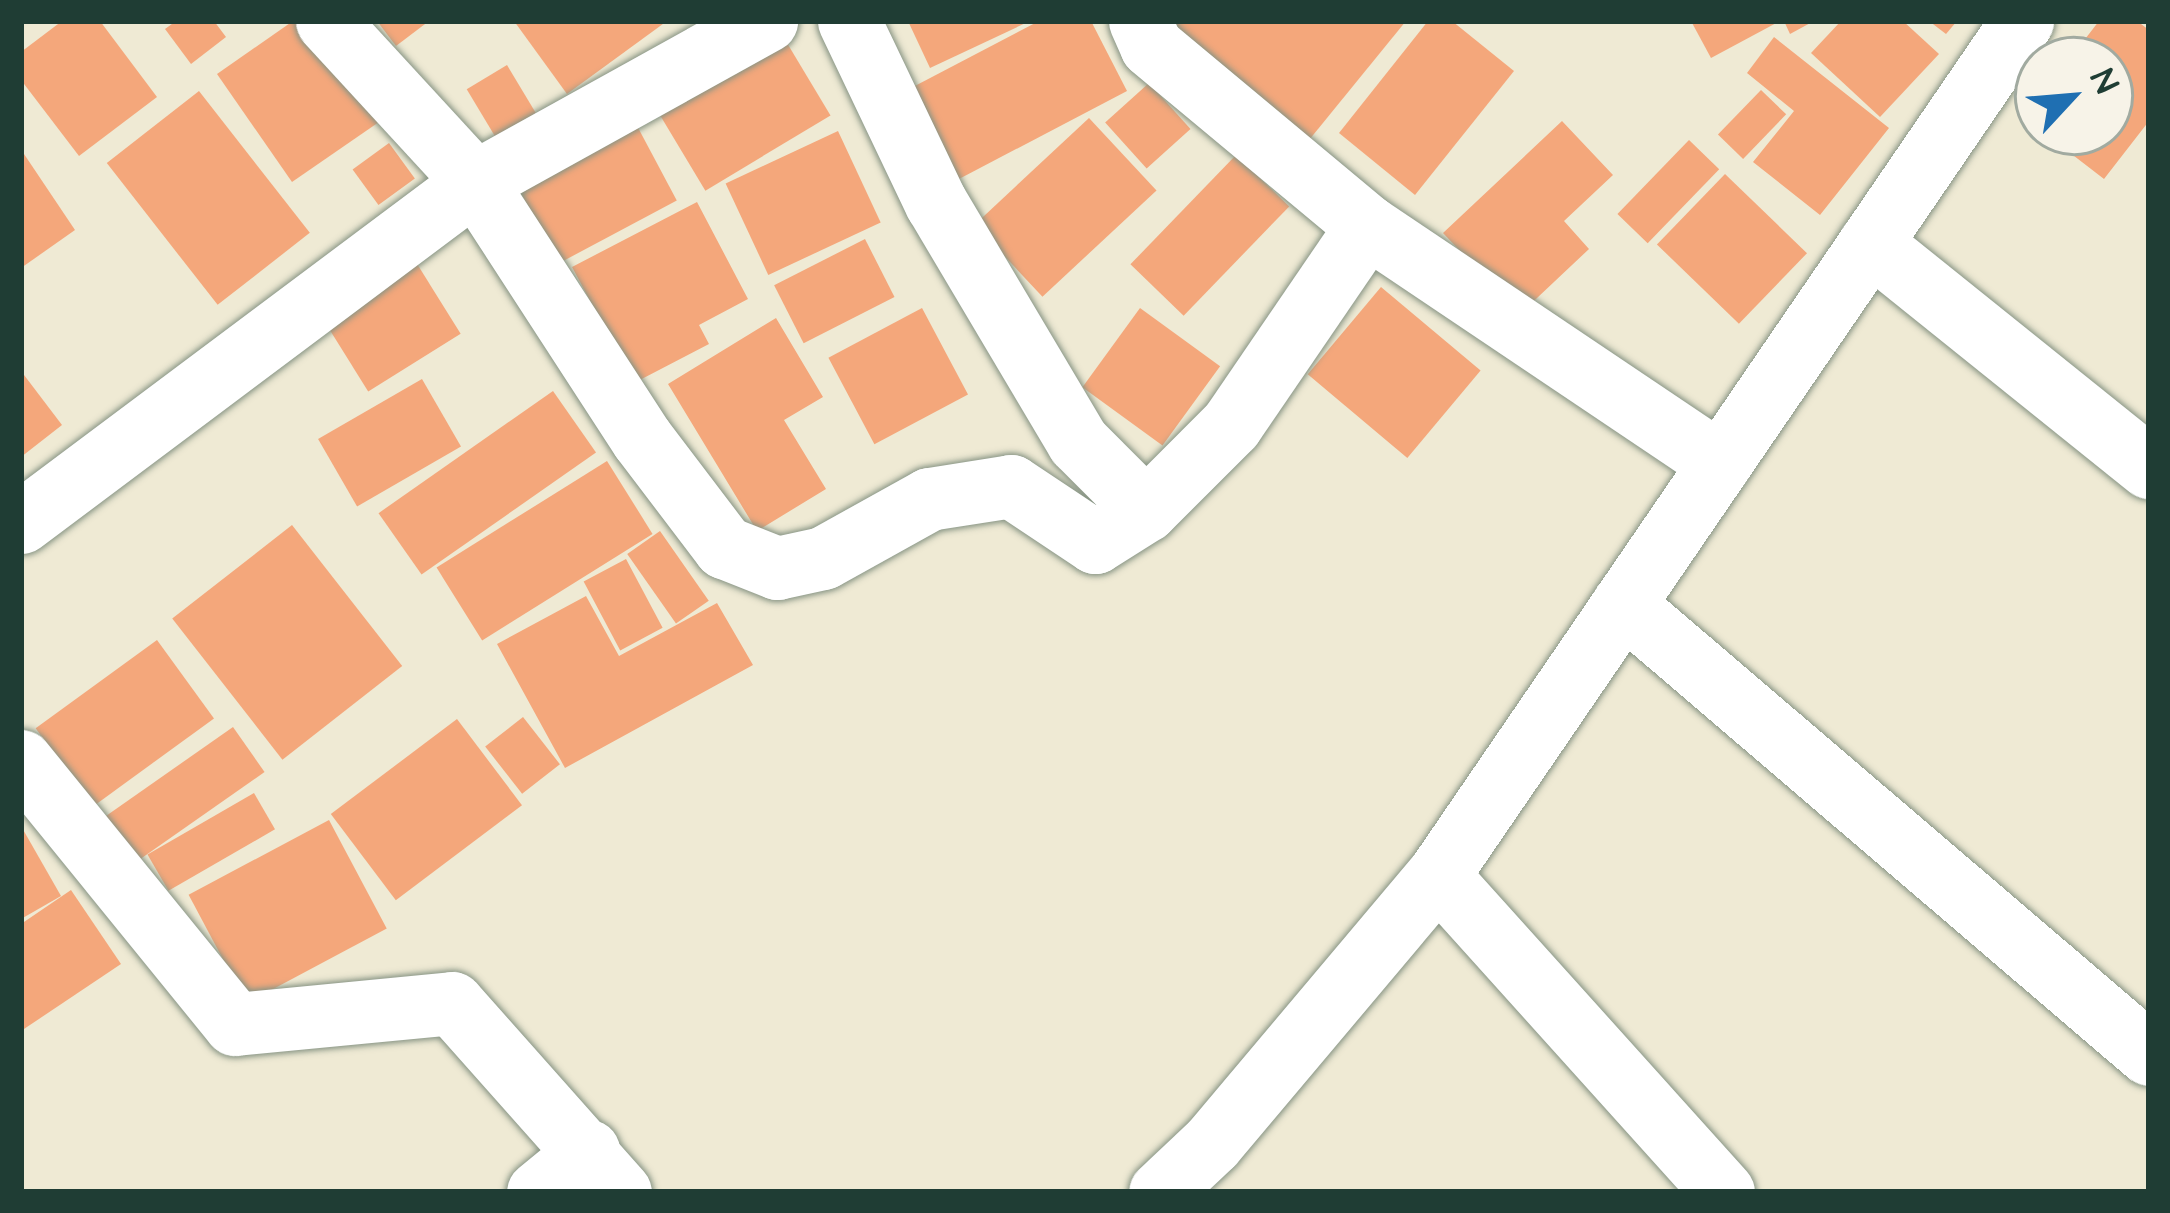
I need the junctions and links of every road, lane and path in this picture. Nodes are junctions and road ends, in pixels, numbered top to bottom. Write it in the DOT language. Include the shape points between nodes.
graph roads {
  1 [pos="327,21"];
  2 [pos="766,21"];
  3 [pos="849,21"];
  4 [pos="1140,21"];
  5 [pos="2022,21"];
  6 [pos="475,182"];
  7 [pos="1367,226"];
  8 [pos="1870,243"];
  9 [pos="1720,464"];
  10 [pos="2149,467"];
  11 [pos="1145,510"];
  12 [pos="21,522"];
  13 [pos="1623,604"];
  14 [pos="21,761"];
  15 [pos="1438,875"];
  16 [pos="2149,1054"];
  17 [pos="604,1172"];
  18 [pos="538,1192"];
  19 [pos="1160,1192"];
  20 [pos="1723,1192"];
  1 -- 6 [label="street"];
  2 -- 6 [label="street"];
  3 -- 11 [label="street" via="936,203 1078,442"];
  4 -- 7 [label="street" via="1151,46"];
  5 -- 8 [label="street"];
  6 -- 11 [label="street" via="642,439 724,547 777,568 823,558 929,499 1011,486 1095,542"];
  6 -- 12 [label="street"];
  7 -- 9 [label="street"];
  7 -- 11 [label="street" via="1231,425"];
  8 -- 9 [label="street"];
  8 -- 10 [label="street"];
  9 -- 13 [label="street"];
  13 -- 15 [label="street"];
  13 -- 16 [label="street"];
  14 -- 17 [label="street" via="235,1024 452,1003"];
  15 -- 19 [label="street" via="1212,1143"];
  15 -- 20 [label="street"];
  17 -- 18 [label="street"];
}
